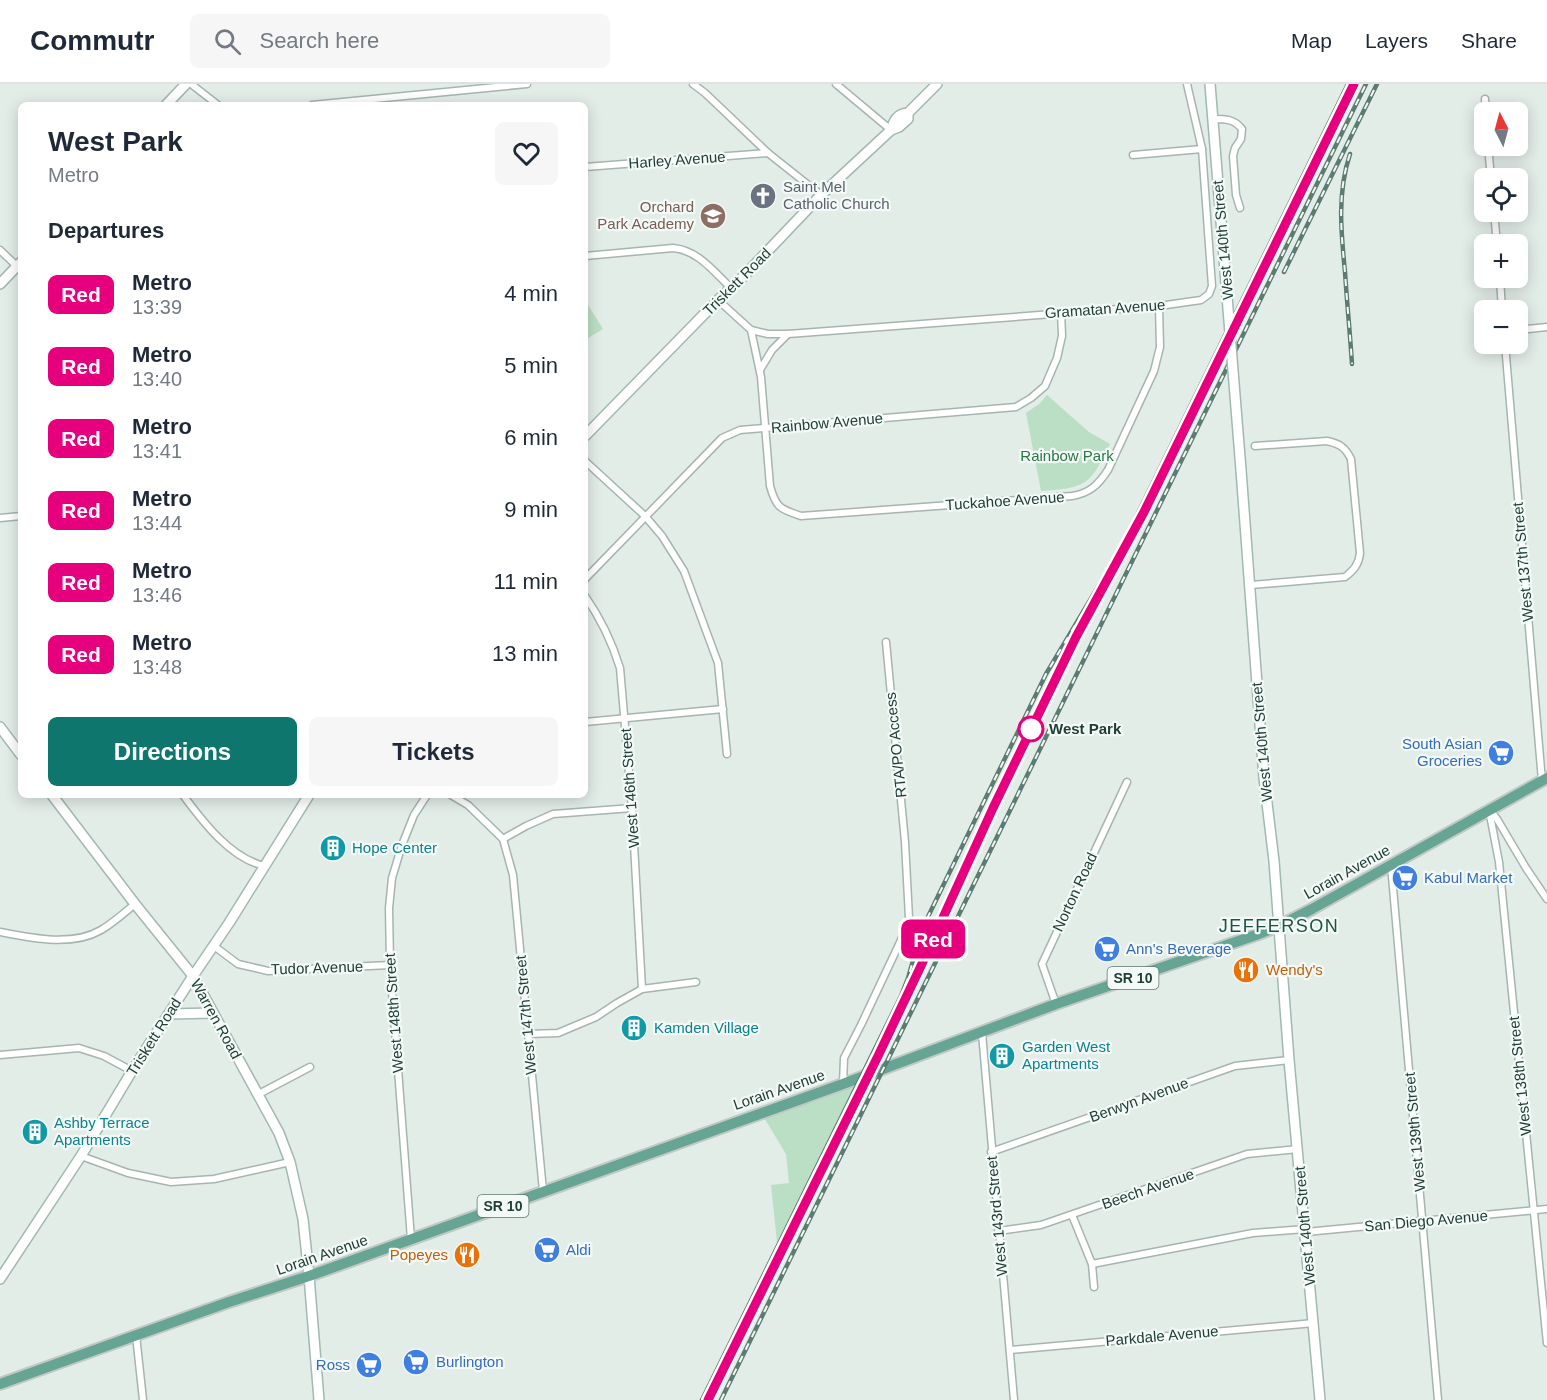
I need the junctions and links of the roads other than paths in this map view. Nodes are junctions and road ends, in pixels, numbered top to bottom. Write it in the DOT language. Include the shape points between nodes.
graph roads {
  1 [pos="186,84"];
  2 [pos="191,84"];
  3 [pos="527,84"];
  4 [pos="693,84"];
  5 [pos="836,84"];
  6 [pos="938,84"];
  7 [pos="1187,84"];
  8 [pos="1210,84"];
  9 [pos="1485,99"];
  10 [pos="169,102"];
  11 [pos="214,102"];
  12 [pos="343,102"];
  13 [pos="1485,102"];
  14 [pos="1213,119"];
  15 [pos="891,130"];
  16 [pos="1202,149"];
  17 [pos="768,153"];
  18 [pos="1133,155"];
  19 [pos="588,167"];
  20 [pos="821,195"];
  21 [pos="1240,208"];
  22 [pos="0,250"];
  23 [pos="588,256"];
  24 [pos="18,264"];
  25 [pos="18,268"];
  26 [pos="0,284"];
  27 [pos="731,288"];
  28 [pos="718,300"];
  29 [pos="1160,306"];
  30 [pos="1061,312"];
  31 [pos="1547,327"];
  32 [pos="1528,329"];
  33 [pos="751,330"];
  34 [pos="788,334"];
  35 [pos="1506,354"];
  36 [pos="760,370"];
  37 [pos="765,428"];
  38 [pos="588,433"];
  39 [pos="1255,446"];
  40 [pos="588,463"];
  41 [pos="18,516"];
  42 [pos="645,516"];
  43 [pos="0,518"];
  44 [pos="588,576"];
  45 [pos="1251,585"];
  46 [pos="588,600"];
  47 [pos="886,642"];
  48 [pos="723,709"];
  49 [pos="625,719"];
  50 [pos="588,722"];
  51 [pos="0,727"];
  52 [pos="18,751"];
  53 [pos="727,754"];
  54 [pos="1545,780"];
  55 [pos="1127,782"];
  56 [pos="54,798"];
  57 [pos="185,798"];
  58 [pos="307,798"];
  59 [pos="425,798"];
  60 [pos="456,798"];
  61 [pos="632,808"];
  62 [pos="1489,810"];
  63 [pos="503,839"];
  64 [pos="1391,865"];
  65 [pos="265,866"];
  66 [pos="1547,899"];
  67 [pos="135,904"];
  68 [pos="1279,926"];
  69 [pos="0,932"];
  70 [pos="214,946"];
  71 [pos="390,965"];
  72 [pos="193,976"];
  73 [pos="696,982"];
  74 [pos="642,989"];
  75 [pos="1056,1004"];
  76 [pos="213,1013"];
  77 [pos="169,1014"];
  78 [pos="982,1033"];
  79 [pos="528,1034"];
  80 [pos="0,1055"];
  81 [pos="1289,1060"];
  82 [pos="310,1066"];
  83 [pos="132,1071"];
  84 [pos="843,1084"];
  85 [pos="257,1095"];
  86 [pos="1298,1149"];
  87 [pos="991,1152"];
  88 [pos="81,1156"];
  89 [pos="291,1162"];
  90 [pos="543,1191"];
  91 [pos="1547,1209"];
  92 [pos="1533,1211"];
  93 [pos="1072,1215"];
  94 [pos="1422,1221"];
  95 [pos="1306,1230"];
  96 [pos="998,1231"];
  97 [pos="411,1239"];
  98 [pos="1092,1264"];
  99 [pos="309,1276"];
  100 [pos="0,1279"];
  101 [pos="1094,1287"];
  102 [pos="1314,1323"];
  103 [pos="136,1335"];
  104 [pos="1547,1343"];
  105 [pos="1010,1350"];
  106 [pos="0,1384"];
  107 [pos="143,1400"];
  108 [pos="320,1400"];
  109 [pos="1014,1400"];
  110 [pos="1320,1400"];
  111 [pos="1438,1400"];
  1 -- 10 [label="main road"];
  2 -- 11 [label="street"];
  3 -- 12 [label="street"];
  4 -- 17 [label="street"];
  5 -- 15 [label="street"];
  6 -- 15 [label="main road, Triskett Road" via="908,113 894,120"];
  7 -- 16 [label="street, Gramatan Avenue"];
  8 -- 14 [label="main road, West 140th Street"];
  9 -- 13 [label="street"];
  14 -- 21 [label="street" via="1230,119 1242,129 1233,156"];
  14 -- 45 [label="main road, West 140th Street, bridge"];
  15 -- 20 [label="main road, Triskett Road"];
  16 -- 18 [label="street"];
  16 -- 29 [label="street, Gramatan Avenue" via="1212,286 1201,300"];
  17 -- 19 [label="street, Harley Avenue"];
  17 -- 20 [label="street"];
  20 -- 27 [label="main road, Triskett Road"];
  22 -- 24 [label="street"];
  23 -- 27 [label="street" via="684,249 696,255"];
  25 -- 26 [label="main road"];
  27 -- 28 [label="main road, Triskett Road"];
  28 -- 33 [label="street"];
  28 -- 38 [label="main road, Triskett Road"];
  29 -- 30 [label="street, Gramatan Avenue"];
  29 -- 37 [label="street, Tuckahoe Avenue" via="1160,347 1154,371 1108,470 1084,494 801,516 782,510 774,499"];
  30 -- 34 [label="street, Gramatan Avenue"];
  30 -- 37 [label="street, Rainbow Avenue" via="1062,336 1045,386 1016,407"];
  31 -- 32 [label="street"];
  33 -- 34 [label="street, Gramatan Avenue"];
  33 -- 36 [label="street"];
  34 -- 36 [label="street"];
  35 -- 54 [label="street, West 137th Street"];
  36 -- 37 [label="street"];
  37 -- 42 [label="street, Rainbow Avenue" via="740,430 722,438"];
  39 -- 45 [label="street" via="1327,441 1346,449 1351,459 1360,553 1353,572 1345,577"];
  40 -- 42 [label="street"];
  41 -- 43 [label="street"];
  42 -- 44 [label="street, Rainbow Avenue"];
  42 -- 48 [label="street" via="684,572 718,663"];
  45 -- 68 [label="main road, West 140th Street"];
  46 -- 49 [label="street, West 146th Street" via="615,649"];
  47 -- 84 [label="street, RTA/PO Access" via="909,918 844,1058"];
  48 -- 49 [label="street"];
  48 -- 53 [label="street"];
  49 -- 50 [label="street"];
  49 -- 61 [label="street, West 146th Street"];
  51 -- 52 [label="main road"];
  54 -- 62 [label="main road, Lorain Avenue / SR 10"];
  55 -- 75 [label="street, Norton Road" via="1041,964"];
  56 -- 67 [label="main road, Warren Road"];
  57 -- 65 [label="street" via="228,846"];
  58 -- 65 [label="main road, Triskett Road"];
  59 -- 71 [label="street, West 148th Street" via="414,815 392,878"];
  60 -- 63 [label="street"];
  61 -- 63 [label="street" via="553,814"];
  61 -- 74 [label="street, West 146th Street"];
  62 -- 64 [label="main road, Lorain Avenue / SR 10"];
  62 -- 66 [label="street"];
  62 -- 92 [label="street, West 138th Street" via="1499,862"];
  63 -- 79 [label="street, West 147th Street" via="513,875"];
  64 -- 68 [label="main road, Lorain Avenue / SR 10"];
  64 -- 94 [label="street, West 139th Street"];
  65 -- 70 [label="main road, Triskett Road"];
  67 -- 69 [label="street" via="101,930 83,937 35,939"];
  67 -- 72 [label="main road, Warren Road"];
  68 -- 75 [label="main road, Lorain Avenue / SR 10"];
  68 -- 81 [label="main road, West 140th Street"];
  70 -- 71 [label="street, Tudor Avenue" via="238,964 267,971"];
  70 -- 72 [label="main road, Triskett Road"];
  71 -- 97 [label="street, West 148th Street"];
  72 -- 76 [label="main road, Warren Road"];
  72 -- 77 [label="main road, Triskett Road"];
  73 -- 74 [label="street"];
  74 -- 79 [label="street" via="596,1017 558,1033"];
  75 -- 78 [label="main road, Lorain Avenue / SR 10"];
  76 -- 77 [label="main road"];
  76 -- 85 [label="main road, Warren Road"];
  77 -- 83 [label="main road, Triskett Road"];
  78 -- 84 [label="main road, Lorain Avenue / SR 10"];
  78 -- 87 [label="street, West 143rd Street"];
  79 -- 90 [label="street, West 147th Street"];
  80 -- 83 [label="street" via="79,1048"];
  81 -- 86 [label="main road, West 140th Street"];
  81 -- 87 [label="street, Berwyn Avenue" via="1234,1066"];
  82 -- 85 [label="street"];
  83 -- 88 [label="main road, Triskett Road"];
  84 -- 90 [label="main road, Lorain Avenue / SR 10"];
  85 -- 89 [label="main road, Warren Road"];
  86 -- 93 [label="street, Beech Avenue" via="1247,1154"];
  86 -- 95 [label="main road, West 140th Street"];
  87 -- 96 [label="street, West 143rd Street"];
  88 -- 89 [label="street" via="128,1173 171,1182 214,1179"];
  88 -- 100 [label="main road, Triskett Road"];
  89 -- 99 [label="main road, Warren Road"];
  90 -- 97 [label="main road, Lorain Avenue / SR 10"];
  91 -- 92 [label="street, San Diego Avenue"];
  92 -- 94 [label="street, San Diego Avenue"];
  92 -- 104 [label="street, West 138th Street"];
  93 -- 96 [label="street, Beech Avenue" via="1041,1225"];
  93 -- 98 [label="street"];
  94 -- 95 [label="street, San Diego Avenue"];
  94 -- 111 [label="street, West 139th Street"];
  95 -- 98 [label="street, San Diego Avenue" via="1254,1233"];
  95 -- 102 [label="main road, West 140th Street"];
  96 -- 105 [label="street, West 143rd Street"];
  97 -- 99 [label="main road, Lorain Avenue / SR 10"];
  98 -- 101 [label="street"];
  99 -- 103 [label="main road, Lorain Avenue / SR 10"];
  99 -- 108 [label="main road, Warren Road"];
  102 -- 105 [label="street, Parkdale Avenue"];
  102 -- 110 [label="main road, West 140th Street"];
  103 -- 106 [label="main road, Lorain Avenue / SR 10"];
  103 -- 107 [label="street"];
  105 -- 109 [label="street, West 143rd Street"];
}
